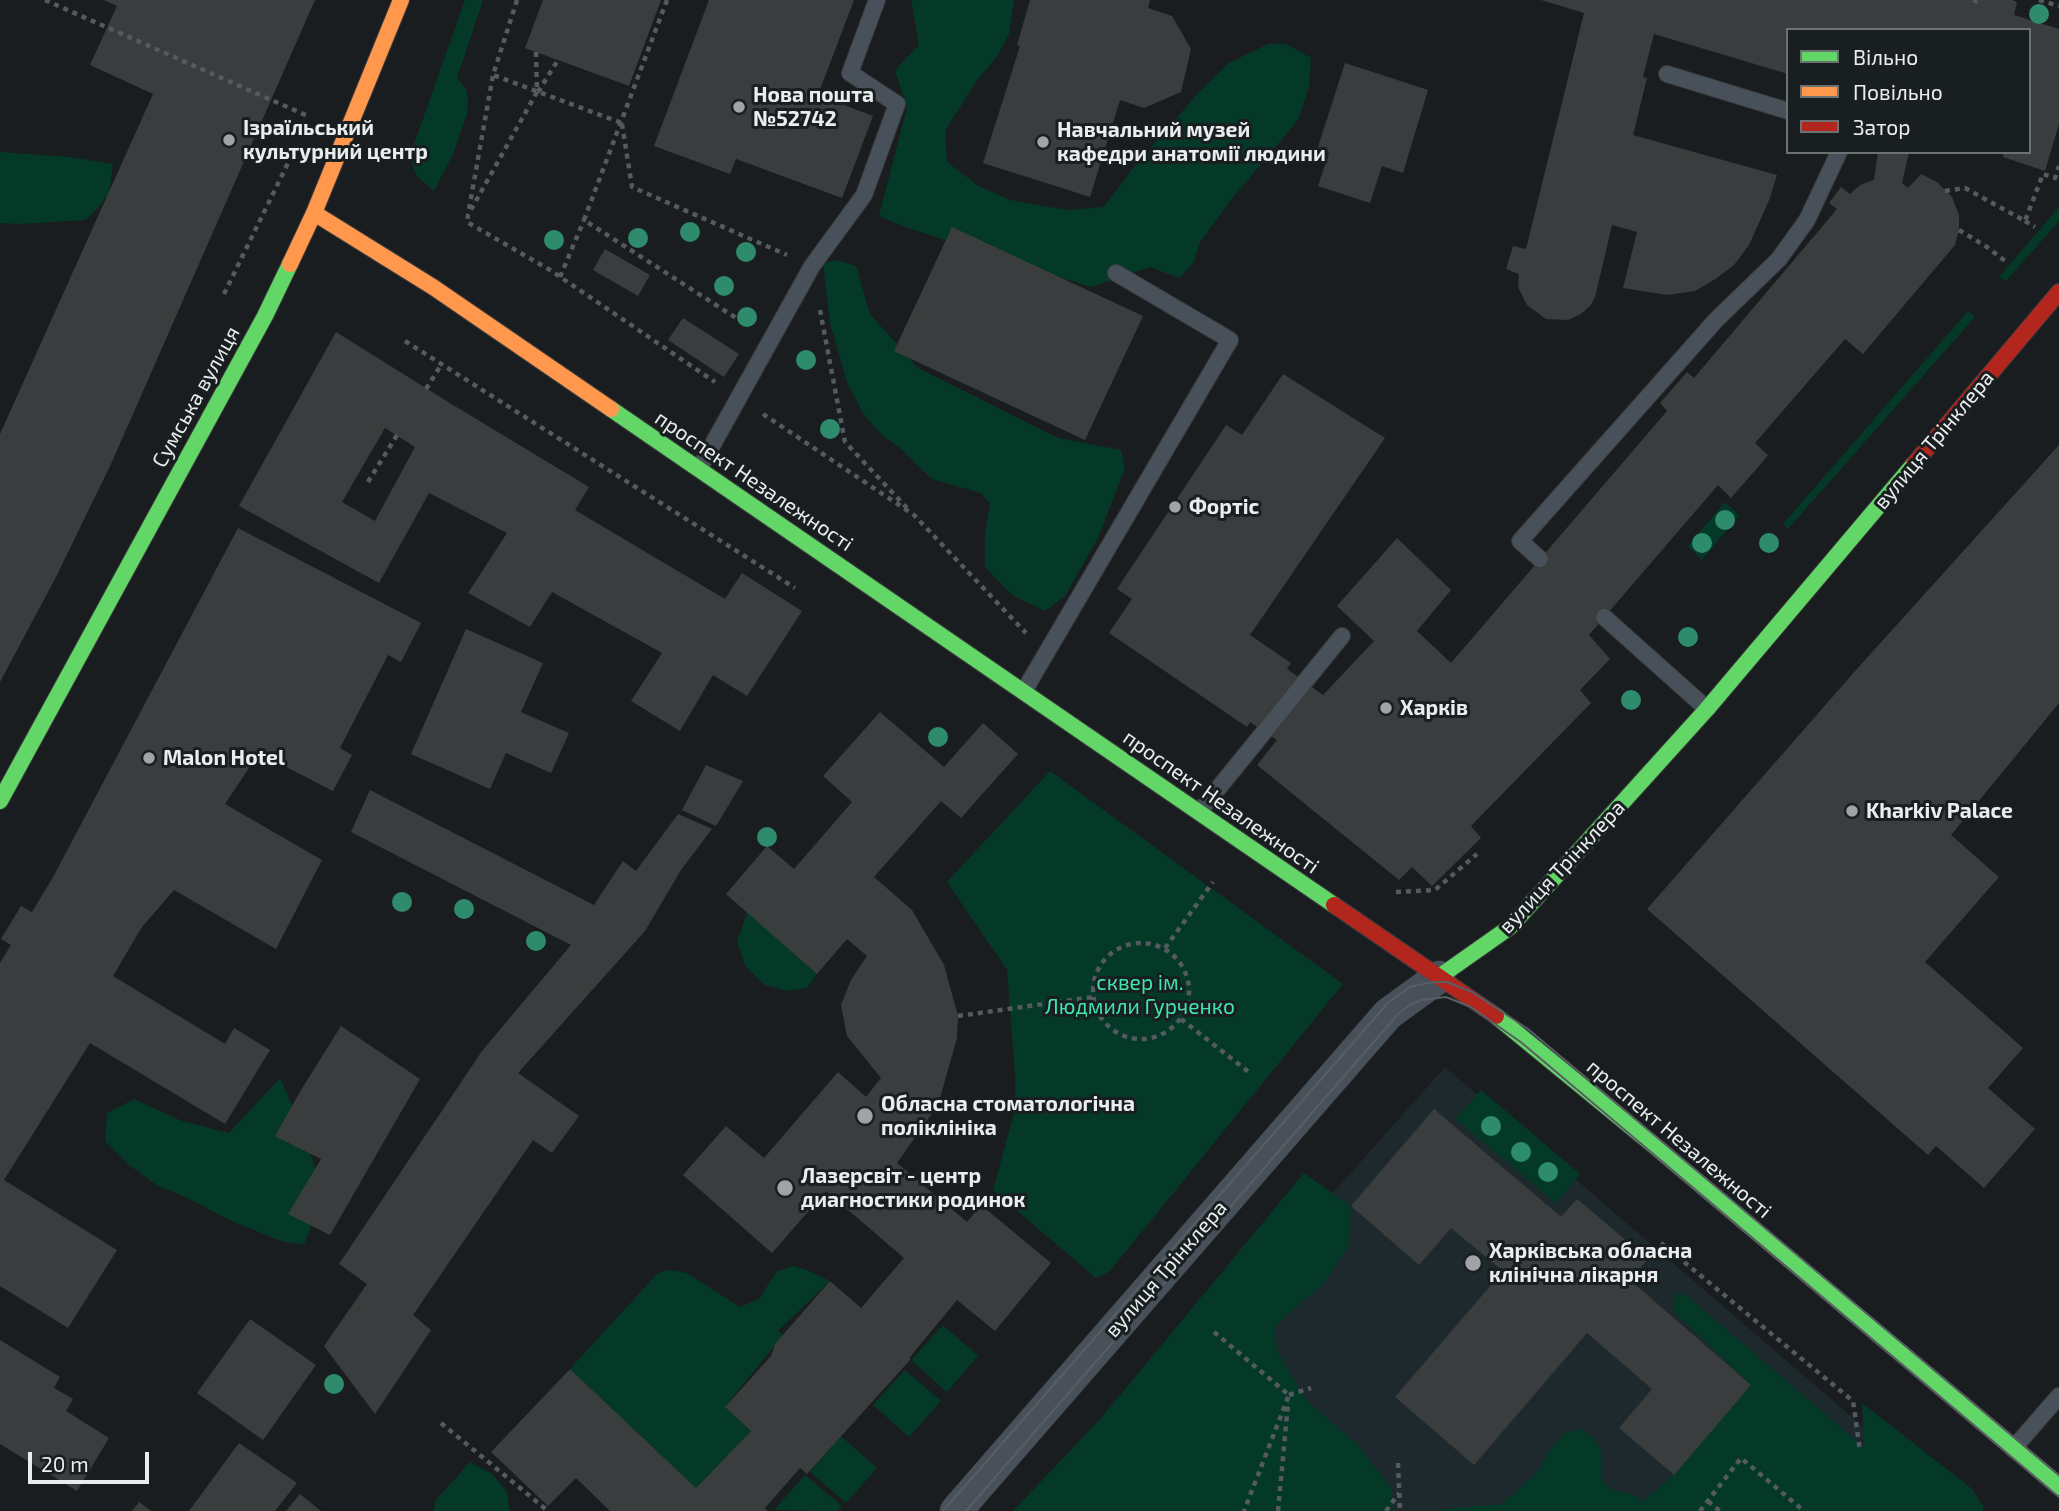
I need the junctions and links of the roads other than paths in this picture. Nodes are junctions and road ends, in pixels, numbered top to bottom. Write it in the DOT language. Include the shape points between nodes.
graph roads {
  1 [pos="401,0"];
  2 [pos="877,0"];
  3 [pos="1667,74"];
  4 [pos="1786,110"];
  5 [pos="1838,154"];
  6 [pos="313,214"];
  7 [pos="1116,273"];
  8 [pos="2059,292"];
  9 [pos="699,469"];
  10 [pos="1540,559"];
  11 [pos="1604,617"];
  12 [pos="1342,636"];
  13 [pos="1024,691"];
  14 [pos="1707,709"];
  15 [pos="0,802"];
  16 [pos="1199,812"];
  17 [pos="1439,977"];
  18 [pos="2059,1396"];
  19 [pos="2013,1449"];
  20 [pos="2059,1487"];
  21 [pos="956,1511"];
  1 -- 6 [label="main road, Сумська вулиця"];
  2 -- 9 [label="lane" via="850,73 897,104 864,195 812,267"];
  3 -- 4 [label="lane"];
  5 -- 10 [label="lane" via="1807,220 1779,259 1716,320 1520,541"];
  6 -- 9 [label="main road, проспект Незалежності" via="433,286"];
  6 -- 15 [label="main road, Сумська вулиця" via="265,316"];
  7 -- 13 [label="lane" via="1230,340"];
  8 -- 14 [label="main road, вулиця Трінклера"];
  9 -- 13 [label="main road, проспект Незалежності"];
  11 -- 14 [label="lane"];
  12 -- 16 [label="lane"];
  13 -- 16 [label="main road, проспект Незалежності"];
  14 -- 17 [label="main road, вулиця Трінклера" via="1510,927"];
  16 -- 17 [label="main road, проспект Незалежності"];
  17 -- 19 [label="main road, проспект Незалежності" via="1495,1015 1657,1147"];
  17 -- 21 [label="street, вулиця Трінклера" via="1388,1014"];
  18 -- 19 [label="lane"];
  19 -- 20 [label="main road, проспект Незалежності"];
}
